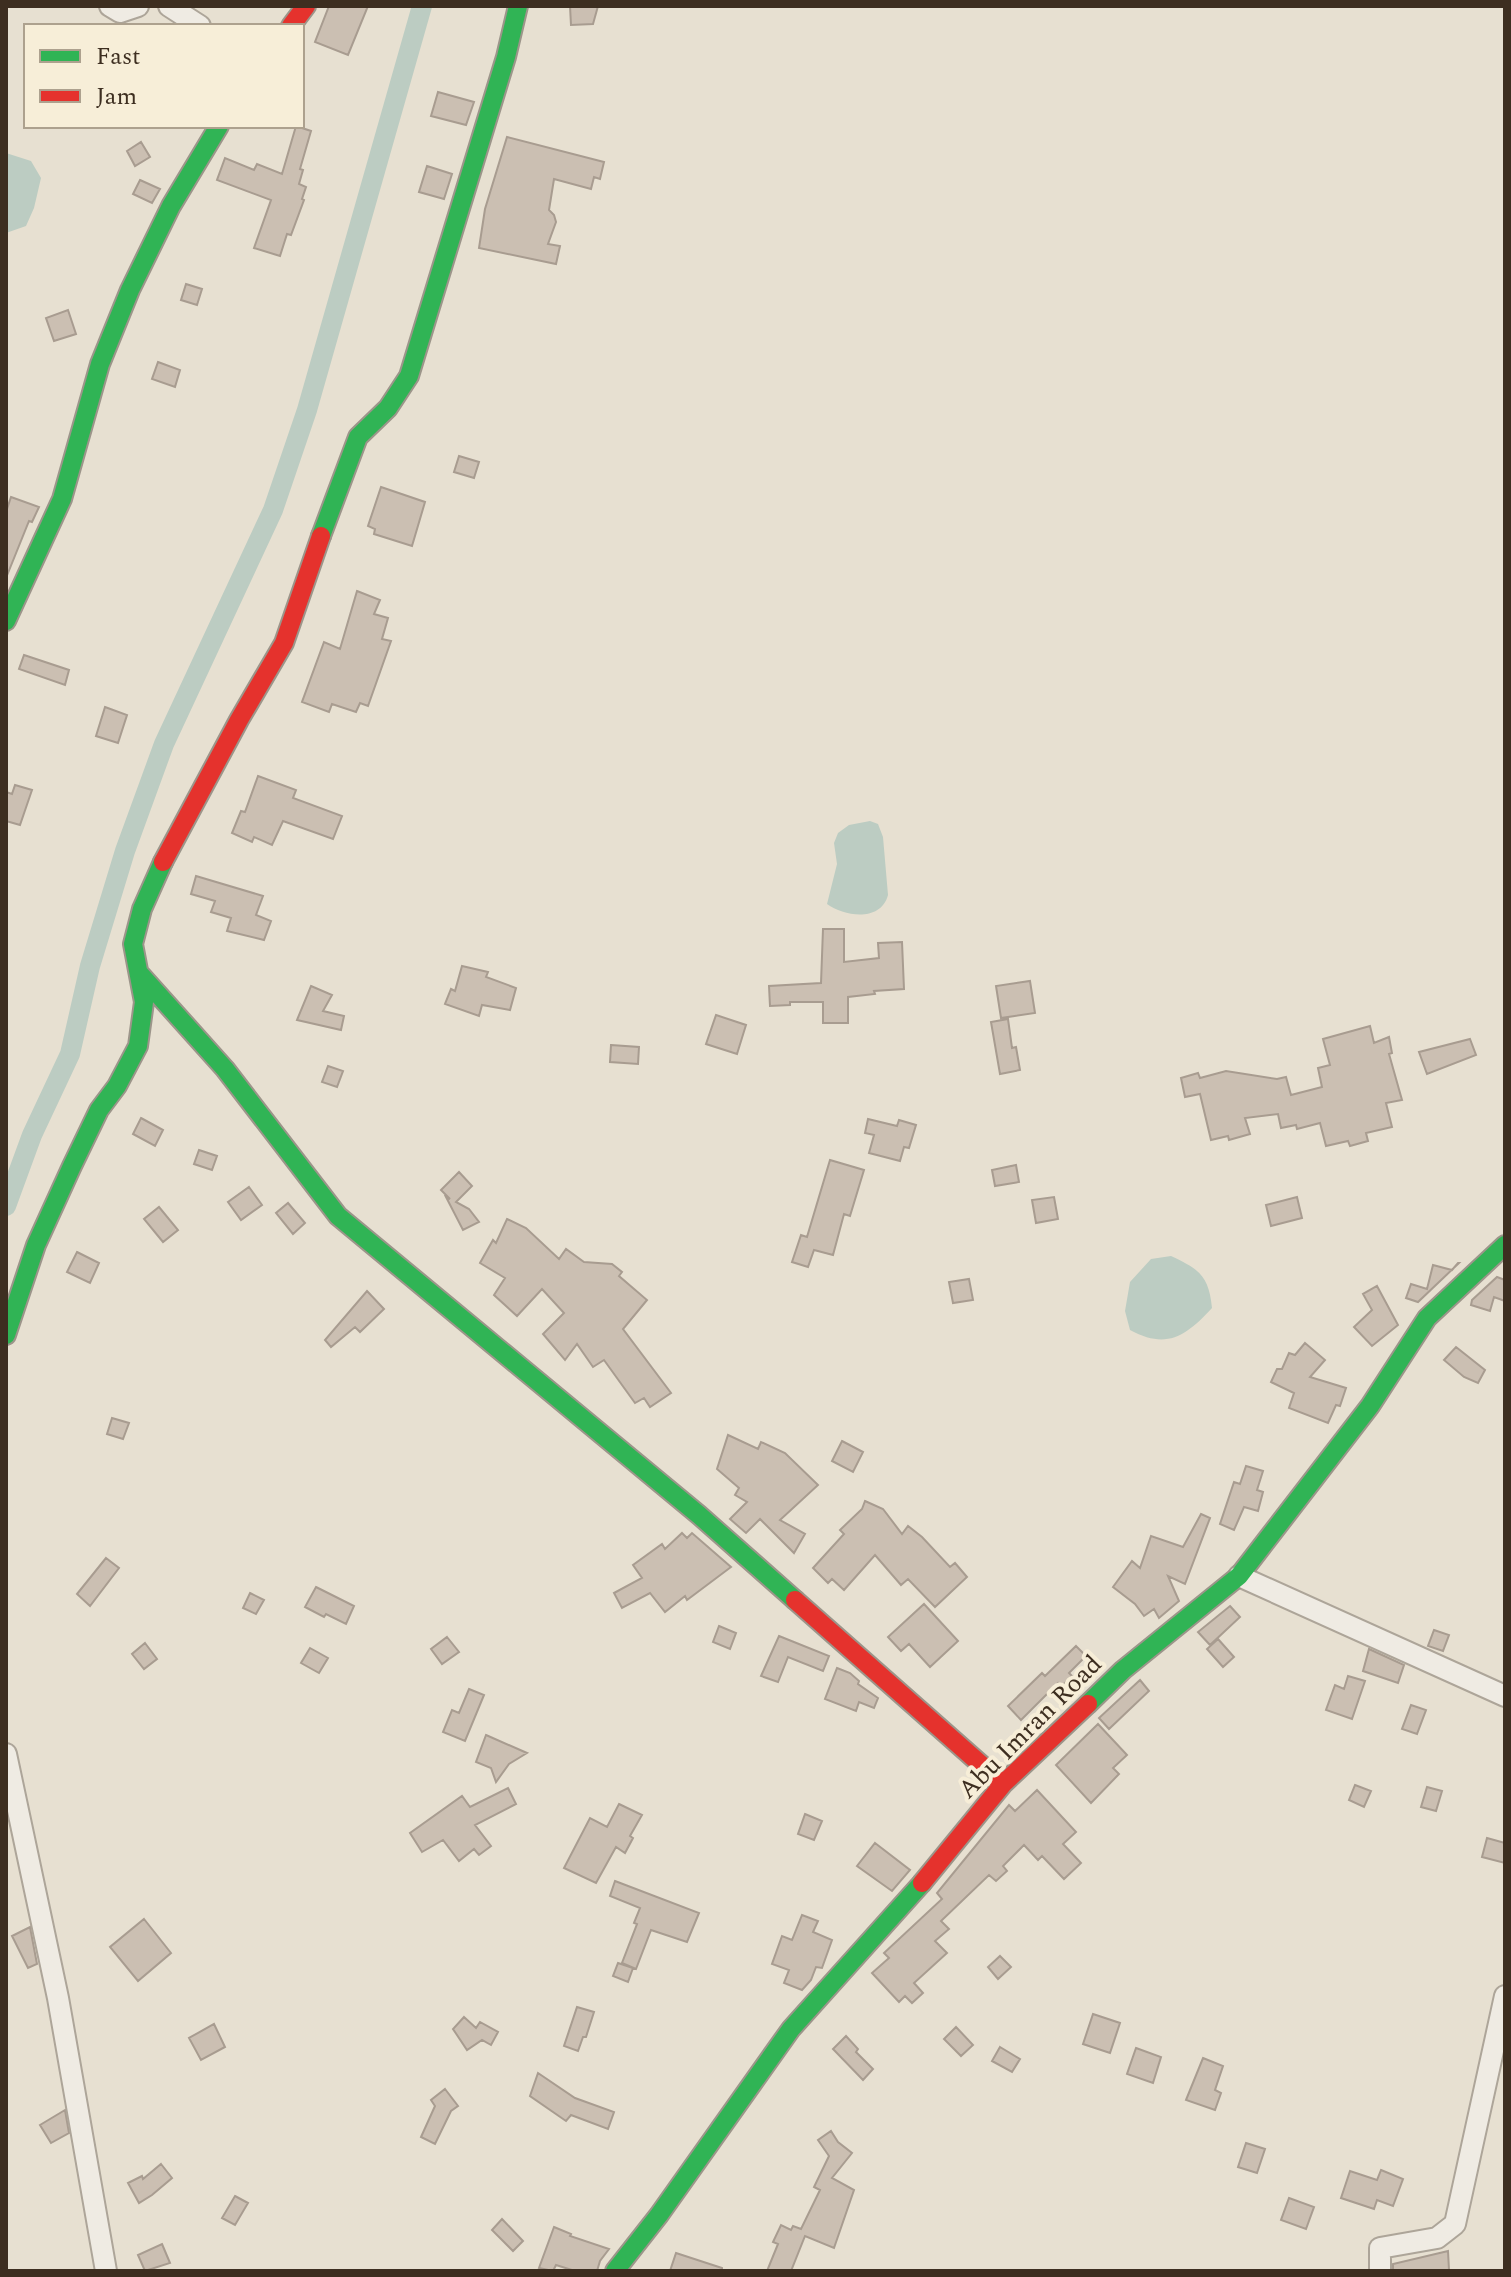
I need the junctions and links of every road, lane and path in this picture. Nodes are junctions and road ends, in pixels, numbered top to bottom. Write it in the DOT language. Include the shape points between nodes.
graph roads {
  1 [pos="110,6"];
  2 [pos="138,6"];
  3 [pos="169,6"];
  4 [pos="306,6"];
  5 [pos="518,6"];
  6 [pos="197,24"];
  7 [pos="292,24"];
  8 [pos="218,128"];
  9 [pos="6,621"];
  10 [pos="139,973"];
  11 [pos="1505,1245"];
  12 [pos="6,1335"];
  13 [pos="1239,1576"];
  14 [pos="1505,1696"];
  15 [pos="6,1754"];
  16 [pos="1003,1784"];
  17 [pos="1505,1996"];
  18 [pos="106,2271"];
  19 [pos="615,2271"];
  20 [pos="1380,2271"];
  1 -- 2 [label="street" via="120,12"];
  3 -- 6 [label="street"];
  4 -- 7 [label="street"];
  5 -- 10 [label="street" via="409,376 388,408 358,437 284,643 155,876 133,944"];
  8 -- 9 [label="street" via="152,244 106,348 67,483"];
  10 -- 12 [label="street" via="144,1002 138,1046 99,1110 54,1205"];
  10 -- 16 [label="street" via="225,1069 338,1216 699,1515"];
  11 -- 13 [label="street, Abu Imran Road" via="1427,1318 1370,1406"];
  13 -- 14 [label="street"];
  13 -- 16 [label="street, Abu Imran Road" via="1123,1670"];
  15 -- 18 [label="street" via="58,1998"];
  16 -- 19 [label="street, Abu Imran Road" via="914,1893 791,2029"];
  17 -- 20 [label="street" via="1455,2224 1437,2238 1380,2248"];
}
